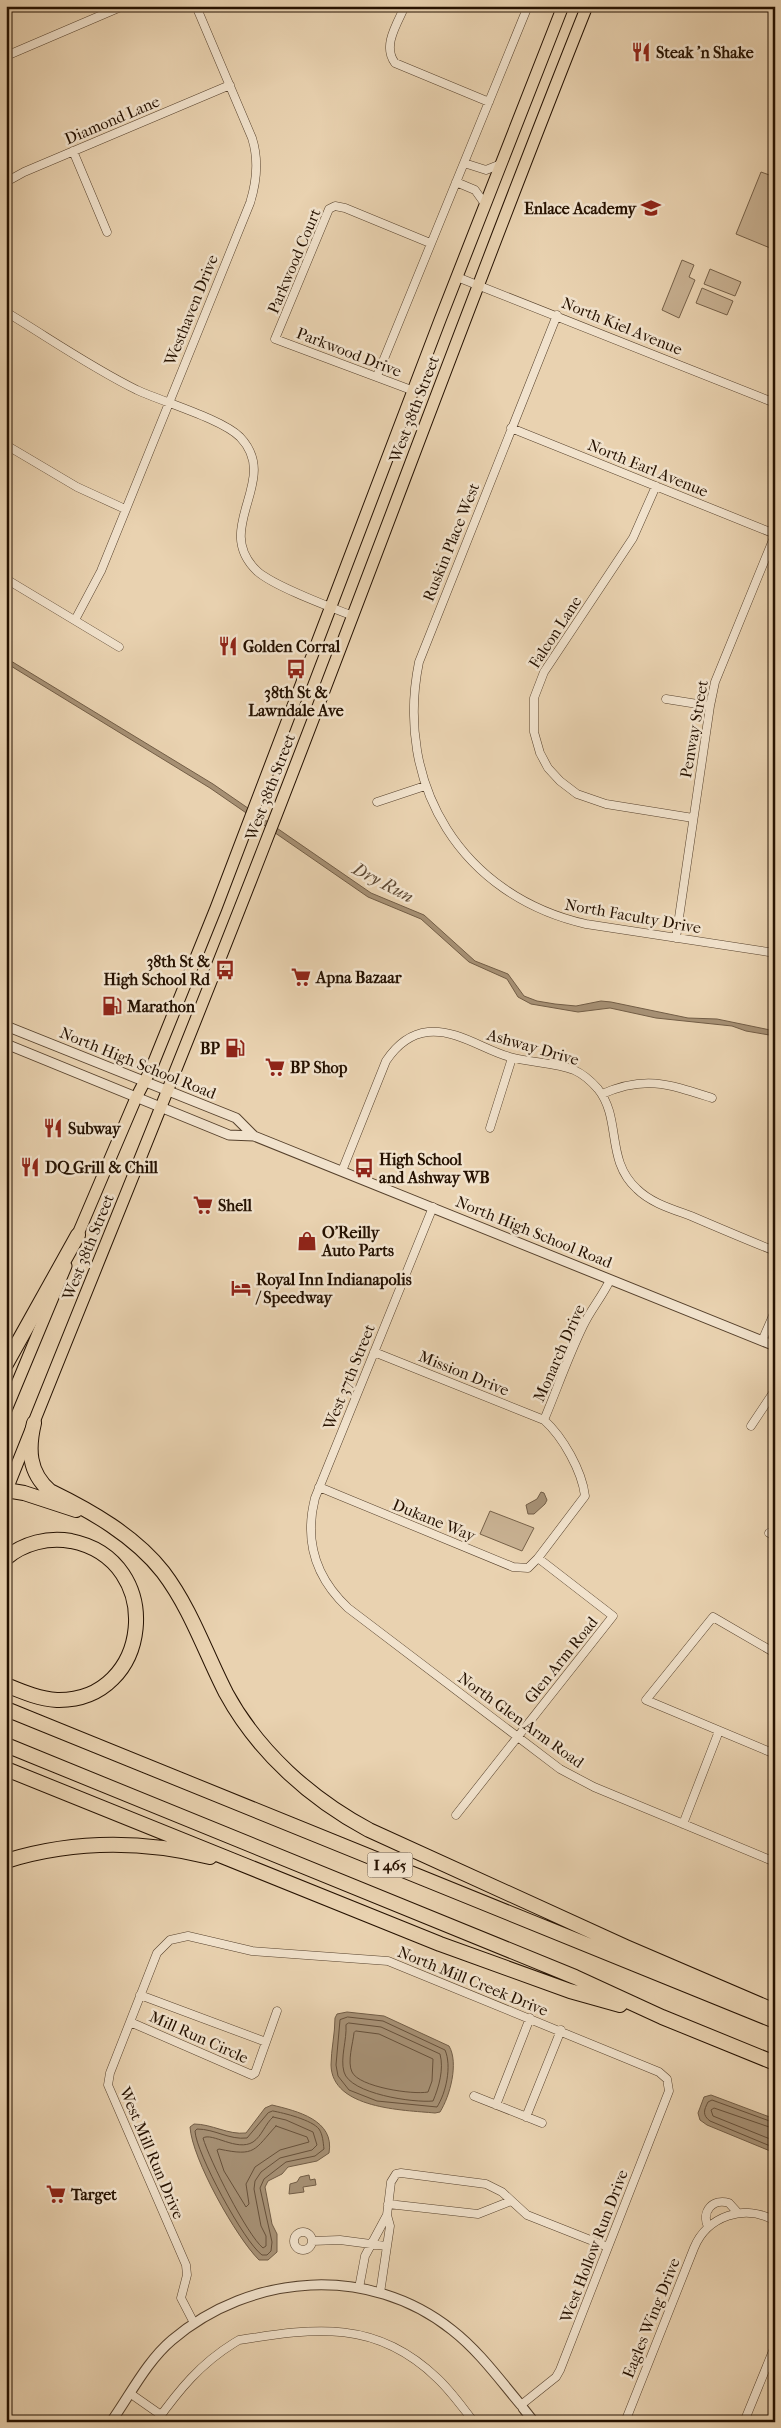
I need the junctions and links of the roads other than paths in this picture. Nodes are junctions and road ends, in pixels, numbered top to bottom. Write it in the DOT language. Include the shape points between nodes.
graph roads {
  1 [pos="122,6"];
  2 [pos="196,6"];
  3 [pos="405,6"];
  4 [pos="528,6"];
  5 [pos="563,6"];
  6 [pos="587,6"];
  7 [pos="6,56"];
  8 [pos="230,85"];
  9 [pos="489,102"];
  10 [pos="74,151"];
  11 [pos="464,162"];
  12 [pos="501,164"];
  13 [pos="6,182"];
  14 [pos="456,182"];
  15 [pos="485,204"];
  16 [pos="108,232"];
  17 [pos="430,243"];
  18 [pos="457,277"];
  19 [pos="478,285"];
  20 [pos="6,312"];
  21 [pos="556,315"];
  22 [pos="275,339"];
  23 [pos="377,376"];
  24 [pos="414,391"];
  25 [pos="168,403"];
  26 [pos="775,403"];
  27 [pos="511,428"];
  28 [pos="6,445"];
  29 [pos="656,486"];
  30 [pos="125,509"];
  31 [pos="775,534"];
  32 [pos="6,579"];
  33 [pos="332,608"];
  34 [pos="353,616"];
  35 [pos="75,620"];
  36 [pos="119,647"];
  37 [pos="666,699"];
  38 [pos="710,706"];
  39 [pos="426,786"];
  40 [pos="377,802"];
  41 [pos="694,818"];
  42 [pos="676,938"];
  43 [pos="775,953"];
  44 [pos="6,1026"];
  45 [pos="6,1044"];
  46 [pos="512,1058"];
  47 [pos="146,1082"];
  48 [pos="167,1091"];
  49 [pos="602,1094"];
  50 [pos="136,1098"];
  51 [pos="712,1098"];
  52 [pos="161,1107"];
  53 [pos="490,1128"];
  54 [pos="254,1136"];
  55 [pos="342,1171"];
  56 [pos="433,1207"];
  57 [pos="78,1235"];
  58 [pos="775,1251"];
  59 [pos="610,1280"];
  60 [pos="775,1311"];
  61 [pos="762,1341"];
  62 [pos="775,1346"];
  63 [pos="374,1352"];
  64 [pos="6,1364"];
  65 [pos="775,1390"];
  66 [pos="6,1410"];
  67 [pos="544,1420"];
  68 [pos="34,1422"];
  69 [pos="751,1426"];
  70 [pos="319,1488"];
  71 [pos="6,1490"];
  72 [pos="91,1514"];
  73 [pos="311,1531"];
  74 [pos="6,1558"];
  75 [pos="538,1558"];
  76 [pos="775,1653"];
  77 [pos="6,1685"];
  78 [pos="6,1709"];
  79 [pos="719,1731"];
  80 [pos="518,1736"];
  81 [pos="6,1745"];
  82 [pos="775,1754"];
  83 [pos="6,1769"];
  84 [pos="456,1815"];
  85 [pos="683,1824"];
  86 [pos="6,1861"];
  87 [pos="775,1862"];
  88 [pos="263,1873"];
  89 [pos="170,1940"];
  90 [pos="140,1995"];
  91 [pos="775,2011"];
  92 [pos="277,2012"];
  93 [pos="530,2018"];
  94 [pos="662,2018"];
  95 [pos="775,2021"];
  96 [pos="130,2022"];
  97 [pos="560,2030"];
  98 [pos="266,2042"];
  99 [pos="775,2064"];
  100 [pos="667,2079"];
  101 [pos="474,2096"];
  102 [pos="496,2105"];
  103 [pos="526,2117"];
  104 [pos="542,2124"];
  105 [pos="512,2201"];
  106 [pos="388,2204"];
  107 [pos="738,2213"];
  108 [pos="387,2215"];
  109 [pos="775,2221"];
  110 [pos="708,2227"];
  111 [pos="312,2241"];
  112 [pos="371,2244"];
  113 [pos="386,2246"];
  114 [pos="608,2247"];
  115 [pos="359,2288"];
  116 [pos="380,2293"];
  117 [pos="194,2323"];
  118 [pos="775,2346"];
  119 [pos="131,2394"];
  120 [pos="522,2406"];
  121 [pos="158,2418"];
  122 [pos="111,2422"];
  123 [pos="474,2422"];
  124 [pos="534,2422"];
  125 [pos="625,2422"];
  126 [pos="744,2422"];
  1 -- 7 [label="street"];
  2 -- 8 [label="street, Westhaven Drive"];
  3 -- 9 [label="street" via="388,47 395,63"];
  4 -- 9 [label="street"];
  5 -- 12 [label="main road, West 38th Street"];
  6 -- 19 [label="main road, West 38th Street"];
  8 -- 10 [label="street, Diamond Lane"];
  8 -- 25 [label="street, Westhaven Drive" via="253,142 256,181 250,203"];
  9 -- 11 [label="street"];
  10 -- 13 [label="street, Diamond Lane"];
  10 -- 16 [label="street"];
  11 -- 12 [label="street" via="486,170"];
  11 -- 14 [label="street"];
  12 -- 15 [label="main road, West 38th Street"];
  14 -- 15 [label="street" via="475,190"];
  14 -- 17 [label="street"];
  15 -- 18 [label="main road, West 38th Street"];
  17 -- 22 [label="street, Parkwood Court" via="345,208 335,206 329,209"];
  17 -- 23 [label="street"];
  18 -- 19 [label="street, North Kiel Avenue"];
  18 -- 24 [label="main road, West 38th Street"];
  19 -- 21 [label="street, North Kiel Avenue"];
  19 -- 34 [label="main road, West 38th Street"];
  20 -- 25 [label="street" via="119,380"];
  21 -- 26 [label="street, North Kiel Avenue"];
  21 -- 27 [label="street, Ruskin Place West"];
  22 -- 23 [label="street, Parkwood Drive"];
  23 -- 24 [label="street, Parkwood Drive"];
  24 -- 33 [label="main road, West 38th Street"];
  25 -- 30 [label="street, Westhaven Drive"];
  25 -- 33 [label="street" via="229,429 248,449 253,461 254,480 239,533 249,562 269,579"];
  27 -- 29 [label="street, North Earl Avenue"];
  27 -- 39 [label="street, Ruskin Place West" via="419,662 413,718 416,753"];
  28 -- 30 [label="street" via="86,492"];
  29 -- 31 [label="street, North Earl Avenue"];
  29 -- 41 [label="street, Falcon Lane" via="635,535 542,677 533,702 534,732 548,768 577,794 606,804"];
  30 -- 35 [label="street, Westhaven Drive" via="96,582"];
  31 -- 38 [label="street, Penway Street" via="718,674"];
  32 -- 35 [label="street"];
  33 -- 34 [label="street"];
  33 -- 47 [label="main road, West 38th Street"];
  34 -- 48 [label="main road, West 38th Street"];
  35 -- 36 [label="street"];
  37 -- 38 [label="street"];
  38 -- 41 [label="street, Penway Street"];
  39 -- 40 [label="street"];
  39 -- 42 [label="street, North Faculty Drive" via="436,814 455,843 481,871 519,899 574,921"];
  41 -- 42 [label="street, Penway Street"];
  42 -- 43 [label="street, North Faculty Drive"];
  44 -- 47 [label="street, North High School Road"];
  45 -- 50 [label="street, North High School Road"];
  46 -- 49 [label="street, Ashway Drive" via="573,1070 587,1078"];
  46 -- 53 [label="street"];
  46 -- 55 [label="street, Ashway Drive" via="444,1032 426,1032 406,1040 393,1050 386,1061"];
  47 -- 48 [label="street, North High School Road"];
  47 -- 50 [label="main road, West 38th Street"];
  48 -- 52 [label="main road, West 38th Street"];
  48 -- 54 [label="street, North High School Road" via="236,1118"];
  49 -- 51 [label="street" via="626,1084 647,1082 682,1088"];
  49 -- 58 [label="street, Ashway Drive" via="618,1160 636,1189 658,1203"];
  50 -- 52 [label="street, North High School Road"];
  50 -- 57 [label="main road, West 38th Street"];
  52 -- 54 [label="street, North High School Road" via="229,1135"];
  52 -- 68 [label="main road, West 38th Street"];
  54 -- 55 [label="street, North High School Road"];
  55 -- 56 [label="street, North High School Road"];
  56 -- 59 [label="street, North High School Road"];
  56 -- 63 [label="street, West 37th Street"];
  57 -- 64 [label="highway"];
  57 -- 66 [label="main road, West 38th Street"];
  59 -- 61 [label="street, North High School Road"];
  59 -- 67 [label="street, Monarch Drive" via="582,1327"];
  60 -- 61 [label="street"];
  61 -- 62 [label="street, North High School Road"];
  63 -- 67 [label="street, Mission Drive"];
  63 -- 70 [label="street, West 37th Street"];
  65 -- 69 [label="street"];
  67 -- 75 [label="street, Monarch Drive" via="582,1478 585,1496"];
  68 -- 71 [label="main road, West 38th Street"];
  68 -- 72 [label="highway" via="30,1457 42,1482 50,1491"];
  70 -- 73 [label="street, West 37th Street" via="312,1509"];
  70 -- 75 [label="street, Dukane Way" via="513,1567 528,1568"];
  71 -- 72 [label="highway"];
  72 -- 91 [label="highway" via="133,1542 164,1573 187,1608 242,1719 283,1767 330,1806 383,1836"];
  73 -- 80 [label="street, North Glen Arm Road" via="316,1564 327,1585 342,1602"];
  74 -- 77 [label="highway" via="45,1541 69,1541 92,1548 112,1561 126,1580 137,1617 136,1634 128,1656 114,1676 95,1690 57,1700 34,1696"];
  75 -- 80 [label="street, Glen Arm Road" via="614,1616"];
  76 -- 79 [label="street" via="714,1617 646,1700"];
  78 -- 95 [label="highway, I 465"];
  79 -- 82 [label="street"];
  79 -- 85 [label="street"];
  80 -- 84 [label="street, Glen Arm Road"];
  80 -- 85 [label="street, North Glen Arm Road" via="575,1778"];
  81 -- 94 [label="highway, I 465" via="575,1977"];
  83 -- 88 [label="highway"];
  85 -- 87 [label="street, North Glen Arm Road"];
  86 -- 88 [label="highway" via="69,1846 138,1844 194,1853"];
  88 -- 94 [label="highway" via="440,1944 552,1984"];
  89 -- 90 [label="street, West Mill Run Drive" via="157,1953"];
  89 -- 93 [label="street, North Mill Creek Drive" via="188,1936 252,1951 388,1961"];
  90 -- 96 [label="street, West Mill Run Drive"];
  90 -- 98 [label="street, Mill Run Circle"];
  92 -- 98 [label="street, Mill Run Circle"];
  93 -- 97 [label="street, North Mill Creek Drive"];
  93 -- 102 [label="street"];
  94 -- 99 [label="highway, I 465"];
  96 -- 98 [label="street, Mill Run Circle" via="252,2075"];
  96 -- 117 [label="street, West Mill Run Drive" via="108,2085 186,2265 181,2298"];
  97 -- 100 [label="street, North Mill Creek Drive" via="660,2072"];
  97 -- 103 [label="street"];
  100 -- 114 [label="street, West Hollow Run Drive" via="669,2091"];
  101 -- 102 [label="street"];
  102 -- 103 [label="street"];
  103 -- 104 [label="street"];
  105 -- 106 [label="street" via="478,2214"];
  105 -- 106 [label="street" via="486,2184 396,2174 391,2182"];
  105 -- 114 [label="street" via="532,2217"];
  106 -- 108 [label="street"];
  107 -- 109 [label="street, Eagles Wing Drive" via="749,2212"];
  107 -- 110 [label="street, Eagles Wing Drive" via="727,2215"];
  107 -- 110 [label="street, Eagles Wing Drive" via="729,2203 717,2202 710,2206 706,2215"];
  108 -- 112 [label="street"];
  108 -- 113 [label="street" via="390,2226"];
  110 -- 125 [label="street, Eagles Wing Drive" via="694,2248"];
  111 -- 112 [label="street"];
  112 -- 113 [label="street"];
  112 -- 115 [label="street" via="365,2256"];
  113 -- 116 [label="street"];
  114 -- 120 [label="street, West Hollow Run Drive" via="560,2370"];
  115 -- 116 [label="street"];
  115 -- 117 [label="street" via="313,2284 272,2289 231,2302"];
  116 -- 120 [label="street" via="415,2307 451,2329 477,2352"];
  117 -- 119 [label="street" via="167,2345"];
  118 -- 126 [label="street"];
  119 -- 121 [label="street"];
  119 -- 122 [label="street"];
  120 -- 124 [label="street"];
  121 -- 123 [label="street" via="197,2370 240,2340 330,2330 368,2337 402,2352 439,2379"];
}
